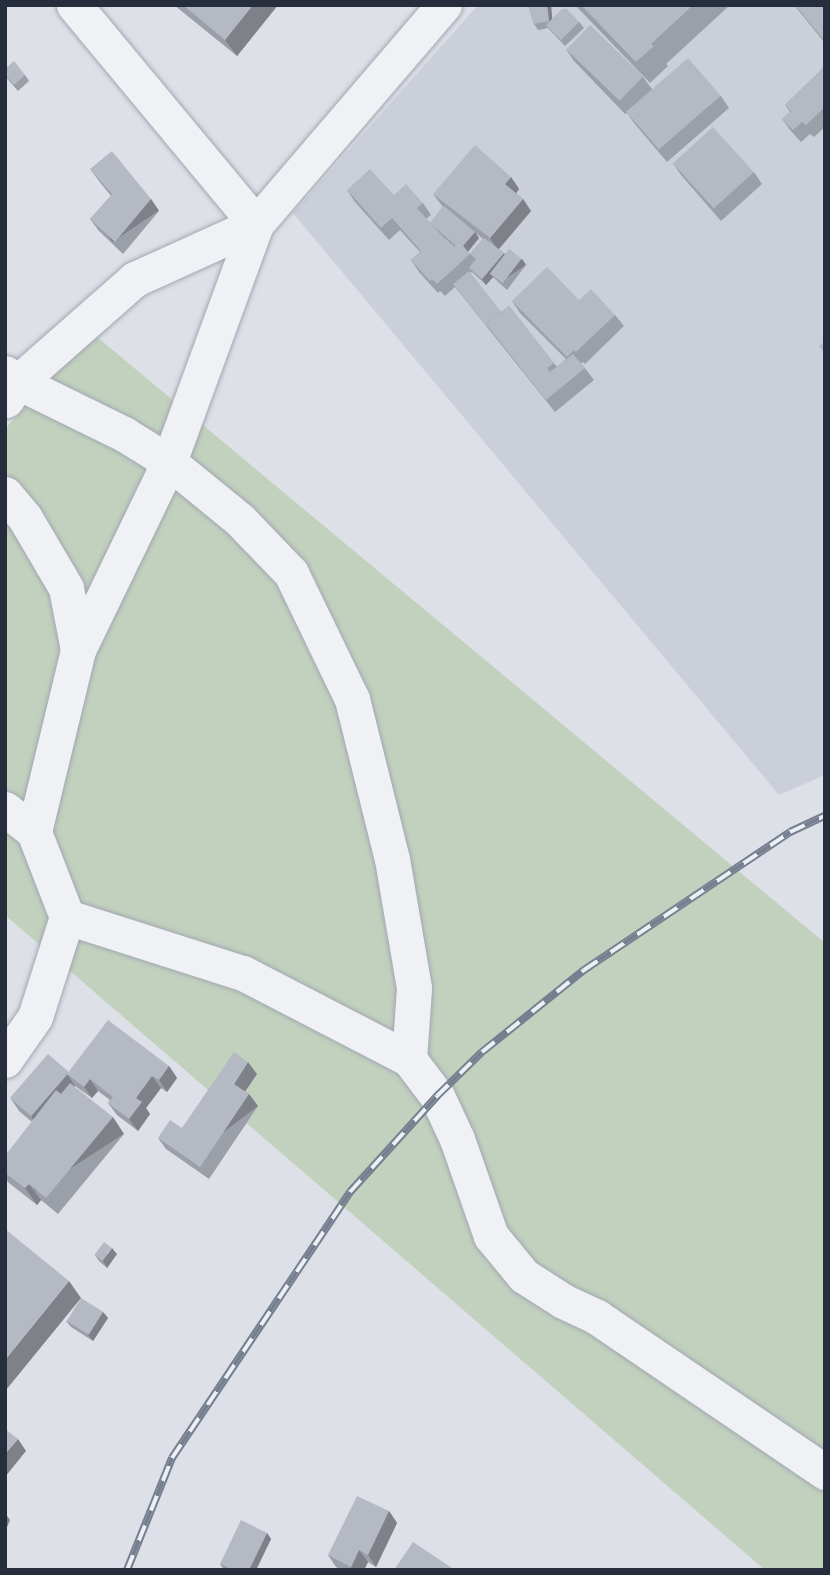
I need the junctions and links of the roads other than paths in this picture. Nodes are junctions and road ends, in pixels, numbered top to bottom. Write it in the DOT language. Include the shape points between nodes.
graph roads {
  1 [pos="74,5"];
  2 [pos="444,5"];
  3 [pos="256,225"];
  4 [pos="10,385"];
  5 [pos="169,462"];
  6 [pos="5,494"];
  7 [pos="78,650"];
  8 [pos="5,809"];
  9 [pos="34,832"];
  10 [pos="67,917"];
  11 [pos="409,1059"];
  12 [pos="5,1060"];
  13 [pos="825,1472"];
  1 -- 3 [label="street"];
  2 -- 3 [label="street"];
  3 -- 4 [label="street" via="135,279"];
  3 -- 5 [label="street"];
  4 -- 5 [label="street" via="124,434"];
  5 -- 7 [label="street"];
  5 -- 11 [label="street" via="240,520 291,573 352,699 392,859 414,988"];
  6 -- 7 [label="street" via="25,518 66,588"];
  7 -- 9 [label="street"];
  8 -- 9 [label="street"];
  9 -- 10 [label="street"];
  10 -- 11 [label="street" via="243,973"];
  10 -- 12 [label="street" via="35,1017"];
  11 -- 13 [label="street" via="438,1096 491,1236 524,1276 597,1317"];
}
